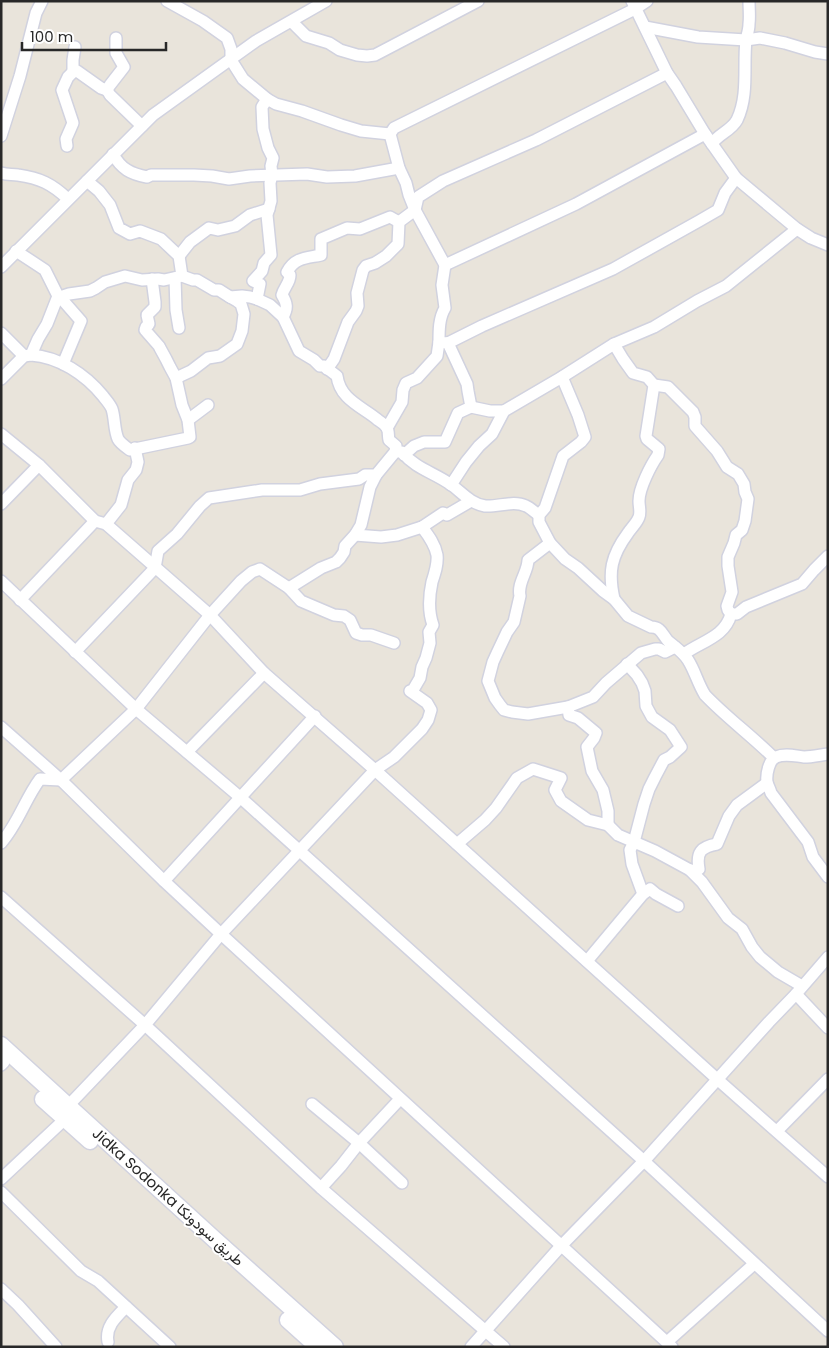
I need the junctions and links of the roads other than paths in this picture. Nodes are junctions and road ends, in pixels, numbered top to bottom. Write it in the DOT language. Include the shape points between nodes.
graph roads {
  1 [pos="42,1"];
  2 [pos="167,1"];
  3 [pos="326,1"];
  4 [pos="478,1"];
  5 [pos="647,1"];
  6 [pos="749,1"];
  7 [pos="634,5"];
  8 [pos="292,22"];
  9 [pos="645,27"];
  10 [pos="116,38"];
  11 [pos="746,40"];
  12 [pos="75,47"];
  13 [pos="828,54"];
  14 [pos="231,60"];
  15 [pos="73,72"];
  16 [pos="667,73"];
  17 [pos="107,90"];
  18 [pos="267,99"];
  19 [pos="142,126"];
  20 [pos="390,134"];
  21 [pos="705,134"];
  22 [pos="1,136"];
  23 [pos="712,144"];
  24 [pos="67,146"];
  25 [pos="113,154"];
  26 [pos="399,168"];
  27 [pos="1,173"];
  28 [pos="272,176"];
  29 [pos="736,178"];
  30 [pos="88,181"];
  31 [pos="68,199"];
  32 [pos="268,209"];
  33 [pos="415,210"];
  34 [pos="399,222"];
  35 [pos="797,229"];
  36 [pos="828,246"];
  37 [pos="16,251"];
  38 [pos="179,256"];
  39 [pos="445,265"];
  40 [pos="1,267"];
  41 [pos="178,277"];
  42 [pos="152,280"];
  43 [pos="59,297"];
  44 [pos="230,297"];
  45 [pos="257,299"];
  46 [pos="283,317"];
  47 [pos="179,328"];
  48 [pos="1,333"];
  49 [pos="444,342"];
  50 [pos="614,344"];
  51 [pos="28,355"];
  52 [pos="63,364"];
  53 [pos="327,369"];
  54 [pos="562,377"];
  55 [pos="176,378"];
  56 [pos="1,380"];
  57 [pos="654,385"];
  58 [pos="208,405"];
  59 [pos="472,406"];
  60 [pos="504,411"];
  61 [pos="188,420"];
  62 [pos="387,428"];
  63 [pos="1,434"];
  64 [pos="135,448"];
  65 [pos="400,454"];
  66 [pos="39,465"];
  67 [pos="376,475"];
  68 [pos="451,485"];
  69 [pos="471,502"];
  70 [pos="1,504"];
  71 [pos="539,515"];
  72 [pos="101,523"];
  73 [pos="422,527"];
  74 [pos="355,535"];
  75 [pos="550,543"];
  76 [pos="828,556"];
  77 [pos="155,568"];
  78 [pos="1,581"];
  79 [pos="289,588"];
  80 [pos="614,599"];
  81 [pos="20,600"];
  82 [pos="731,614"];
  83 [pos="210,615"];
  84 [pos="394,643"];
  85 [pos="680,651"];
  86 [pos="75,652"];
  87 [pos="627,664"];
  88 [pos="264,673"];
  89 [pos="568,707"];
  90 [pos="136,709"];
  91 [pos="315,716"];
  92 [pos="1,728"];
  93 [pos="187,752"];
  94 [pos="828,754"];
  95 [pos="774,758"];
  96 [pos="375,770"];
  97 [pos="61,780"];
  98 [pos="767,784"];
  99 [pos="241,798"];
  100 [pos="608,825"];
  101 [pos="634,842"];
  102 [pos="1,843"];
  103 [pos="457,844"];
  104 [pos="299,851"];
  105 [pos="690,870"];
  106 [pos="828,877"];
  107 [pos="164,881"];
  108 [pos="643,894"];
  109 [pos="1,897"];
  110 [pos="678,906"];
  111 [pos="221,934"];
  112 [pos="828,957"];
  113 [pos="587,961"];
  114 [pos="799,990"];
  115 [pos="145,1024"];
  116 [pos="828,1028"];
  117 [pos="1,1046"];
  118 [pos="2,1062"];
  119 [pos="717,1079"];
  120 [pos="828,1079"];
  121 [pos="400,1100"];
  122 [pos="312,1104"];
  123 [pos="66,1112"];
  124 [pos="777,1130"];
  125 [pos="359,1143"];
  126 [pos="644,1161"];
  127 [pos="828,1177"];
  128 [pos="1,1179"];
  129 [pos="402,1183"];
  130 [pos="321,1188"];
  131 [pos="1,1192"];
  132 [pos="211,1243"];
  133 [pos="561,1246"];
  134 [pos="754,1264"];
  135 [pos="1,1288"];
  136 [pos="126,1307"];
  137 [pos="486,1330"];
  138 [pos="828,1331"];
  139 [pos="108,1342"];
  140 [pos="670,1345"];
  141 [pos="56,1347"];
  142 [pos="170,1347"];
  143 [pos="318,1347"];
  144 [pos="335,1347"];
  145 [pos="471,1347"];
  146 [pos="504,1347"];
  1 -- 22 [label="street"];
  2 -- 14 [label="street" via="227,38"];
  3 -- 8 [label="street"];
  4 -- 8 [label="street" via="376,55 357,55 340,50 306,36"];
  5 -- 7 [label="street"];
  6 -- 11 [label="street" via="750,22"];
  7 -- 9 [label="street"];
  7 -- 20 [label="street" via="394,128"];
  8 -- 14 [label="street"];
  9 -- 11 [label="street" via="698,37"];
  9 -- 16 [label="street"];
  10 -- 17 [label="street" via="116,53 124,67"];
  11 -- 13 [label="street" via="760,38"];
  11 -- 23 [label="street" via="745,89 738,116 730,129"];
  12 -- 15 [label="street"];
  14 -- 18 [label="street" via="243,79"];
  14 -- 19 [label="street"];
  15 -- 17 [label="street" via="77,71"];
  15 -- 24 [label="street" via="62,90 73,123 66,139"];
  16 -- 21 [label="street"];
  16 -- 33 [label="street" via="536,140 443,181 418,196"];
  17 -- 19 [label="street"];
  18 -- 20 [label="street" via="361,131"];
  18 -- 28 [label="street" via="262,107 263,129 273,158"];
  19 -- 25 [label="street"];
  20 -- 26 [label="street"];
  21 -- 23 [label="street"];
  21 -- 39 [label="street" via="576,204"];
  23 -- 29 [label="street"];
  25 -- 28 [label="street" via="118,164 147,177 158,174 230,179"];
  25 -- 30 [label="street"];
  26 -- 28 [label="street" via="355,176"];
  26 -- 33 [label="street"];
  27 -- 31 [label="street" via="49,183"];
  28 -- 32 [label="street"];
  29 -- 35 [label="street"];
  29 -- 49 [label="street" via="725,192 718,210 692,226 613,269"];
  30 -- 31 [label="street"];
  30 -- 38 [label="street" via="110,205 119,228 130,234 140,232 154,236"];
  31 -- 37 [label="street"];
  32 -- 38 [label="street" via="250,215 235,226 218,230 209,228 190,242"];
  32 -- 45 [label="street" via="271,255 253,281 260,284"];
  33 -- 34 [label="street"];
  33 -- 39 [label="street"];
  34 -- 46 [label="street" via="390,217 360,229 347,228 321,239 321,255 291,264 287,272 290,281 282,295 287,310"];
  34 -- 53 [label="street" via="398,244 363,270 356,293 358,306"];
  35 -- 36 [label="street"];
  35 -- 50 [label="street" via="726,286 654,327"];
  37 -- 40 [label="street"];
  37 -- 43 [label="street" via="45,270"];
  38 -- 41 [label="street"];
  39 -- 49 [label="street" via="442,285 445,308 439,327"];
  41 -- 42 [label="street"];
  41 -- 44 [label="street" via="197,280"];
  41 -- 47 [label="street" via="176,310"];
  42 -- 43 [label="street" via="125,276 90,291"];
  42 -- 55 [label="street" via="155,307 147,315 149,324 145,330 160,346"];
  43 -- 51 [label="street"];
  43 -- 52 [label="street" via="81,321"];
  44 -- 45 [label="street"];
  44 -- 55 [label="street" via="241,304 244,314 237,344"];
  45 -- 46 [label="street" via="270,304"];
  46 -- 53 [label="street" via="298,351"];
  48 -- 51 [label="street"];
  49 -- 59 [label="street" via="467,384"];
  49 -- 62 [label="street" via="437,356 417,378 406,383 402,402"];
  50 -- 54 [label="street"];
  50 -- 57 [label="street" via="633,373 647,377"];
  51 -- 52 [label="street"];
  51 -- 56 [label="street"];
  52 -- 64 [label="street" via="100,393 112,408 119,440 130,450"];
  53 -- 62 [label="street" via="337,376 338,383 355,405"];
  54 -- 60 [label="street"];
  54 -- 71 [label="street" via="585,438 563,456 545,508"];
  55 -- 61 [label="street"];
  57 -- 80 [label="street" via="646,436 659,449 658,455 642,488 639,518 619,546 612,564"];
  57 -- 82 [label="street" via="668,387 693,412 695,426 744,484 748,499 746,521 736,535 727,561 732,587 728,606"];
  58 -- 61 [label="street"];
  59 -- 60 [label="street"];
  59 -- 65 [label="street" via="458,413 445,442 424,442"];
  60 -- 68 [label="street" via="492,434 466,462"];
  61 -- 64 [label="street" via="190,437"];
  62 -- 65 [label="street" via="389,440"];
  63 -- 66 [label="street"];
  64 -- 72 [label="street" via="138,462 128,480 122,505"];
  65 -- 67 [label="street"];
  65 -- 68 [label="street"];
  66 -- 70 [label="street"];
  66 -- 72 [label="street"];
  67 -- 74 [label="street"];
  67 -- 77 [label="street" via="300,490 262,490 209,498 158,551"];
  68 -- 69 [label="street"];
  69 -- 71 [label="street" via="486,506 513,503"];
  69 -- 73 [label="street" via="443,513"];
  71 -- 75 [label="street" via="539,522"];
  72 -- 77 [label="street"];
  72 -- 81 [label="street"];
  73 -- 74 [label="street" via="391,536"];
  73 -- 96 [label="street" via="437,552 430,599 433,625 420,678 414,690 410,691 427,703 431,710 422,729 394,757"];
  74 -- 79 [label="street" via="336,562"];
  75 -- 80 [label="street"];
  75 -- 89 [label="street" via="528,560 514,622 498,651 488,681 504,710 528,714"];
  76 -- 82 [label="street" via="802,584"];
  77 -- 83 [label="street"];
  77 -- 86 [label="street"];
  78 -- 81 [label="street"];
  79 -- 83 [label="street" via="260,569 256,570"];
  79 -- 84 [label="street" via="301,601 350,620 356,634"];
  80 -- 85 [label="street" via="628,616 661,630"];
  81 -- 86 [label="street"];
  82 -- 85 [label="street" via="729,622 718,635"];
  83 -- 88 [label="street"];
  83 -- 90 [label="street"];
  85 -- 87 [label="street" via="655,649"];
  85 -- 95 [label="street" via="706,695"];
  86 -- 90 [label="street"];
  87 -- 89 [label="street" via="593,696"];
  87 -- 101 [label="street" via="642,683 646,706 652,717 670,730 681,747 664,760 654,777"];
  88 -- 91 [label="street"];
  88 -- 93 [label="street"];
  89 -- 100 [label="street" via="569,715 596,732 587,747 592,771 603,790"];
  90 -- 93 [label="street"];
  90 -- 97 [label="street"];
  91 -- 96 [label="street"];
  91 -- 99 [label="street"];
  92 -- 97 [label="street"];
  93 -- 99 [label="street"];
  94 -- 95 [label="street"];
  95 -- 98 [label="street" via="768,770"];
  96 -- 103 [label="street"];
  96 -- 104 [label="street"];
  97 -- 102 [label="street" via="40,779 10,834"];
  97 -- 107 [label="street"];
  98 -- 105 [label="street" via="737,804 717,844 702,849 699,869"];
  98 -- 106 [label="street"];
  99 -- 104 [label="street"];
  99 -- 107 [label="street"];
  100 -- 101 [label="street" via="618,835"];
  100 -- 103 [label="street" via="588,820 561,801 554,790 561,778 533,769 517,778 496,808"];
  101 -- 105 [label="street"];
  101 -- 108 [label="street" via="630,850 632,864"];
  103 -- 113 [label="street"];
  104 -- 111 [label="street"];
  104 -- 126 [label="street"];
  105 -- 114 [label="street" via="728,918 742,929 760,958"];
  107 -- 111 [label="street"];
  108 -- 110 [label="street" via="650,889"];
  108 -- 113 [label="street"];
  109 -- 115 [label="street"];
  111 -- 115 [label="street"];
  111 -- 121 [label="street"];
  112 -- 114 [label="street"];
  113 -- 119 [label="street"];
  114 -- 116 [label="street"];
  114 -- 119 [label="street"];
  115 -- 123 [label="street"];
  115 -- 130 [label="street"];
  117 -- 123 [label="main road, Jidka Sodonka طريق سودونكا"];
  118 -- 123 [label="main road, Jidka Sodonka طريق سودونكا"];
  119 -- 124 [label="street"];
  119 -- 126 [label="street"];
  120 -- 124 [label="street"];
  121 -- 125 [label="street"];
  121 -- 133 [label="street"];
  122 -- 125 [label="street"];
  123 -- 128 [label="street"];
  123 -- 132 [label="main road, Jidka Sodonka طريق سودونكا"];
  124 -- 127 [label="street"];
  125 -- 129 [label="street"];
  125 -- 130 [label="street"];
  126 -- 133 [label="street"];
  126 -- 134 [label="street"];
  130 -- 137 [label="street"];
  131 -- 136 [label="street" via="81,1271 98,1281"];
  132 -- 143 [label="main road, Jidka Sodonka طريق سودونكا"];
  132 -- 144 [label="main road, Jidka Sodonka طريق سودونكا"];
  133 -- 137 [label="street"];
  133 -- 140 [label="street"];
  134 -- 138 [label="street"];
  134 -- 140 [label="street"];
  135 -- 141 [label="street"];
  136 -- 139 [label="street" via="111,1322"];
  136 -- 142 [label="street"];
  137 -- 145 [label="street"];
  137 -- 146 [label="street"];
}
